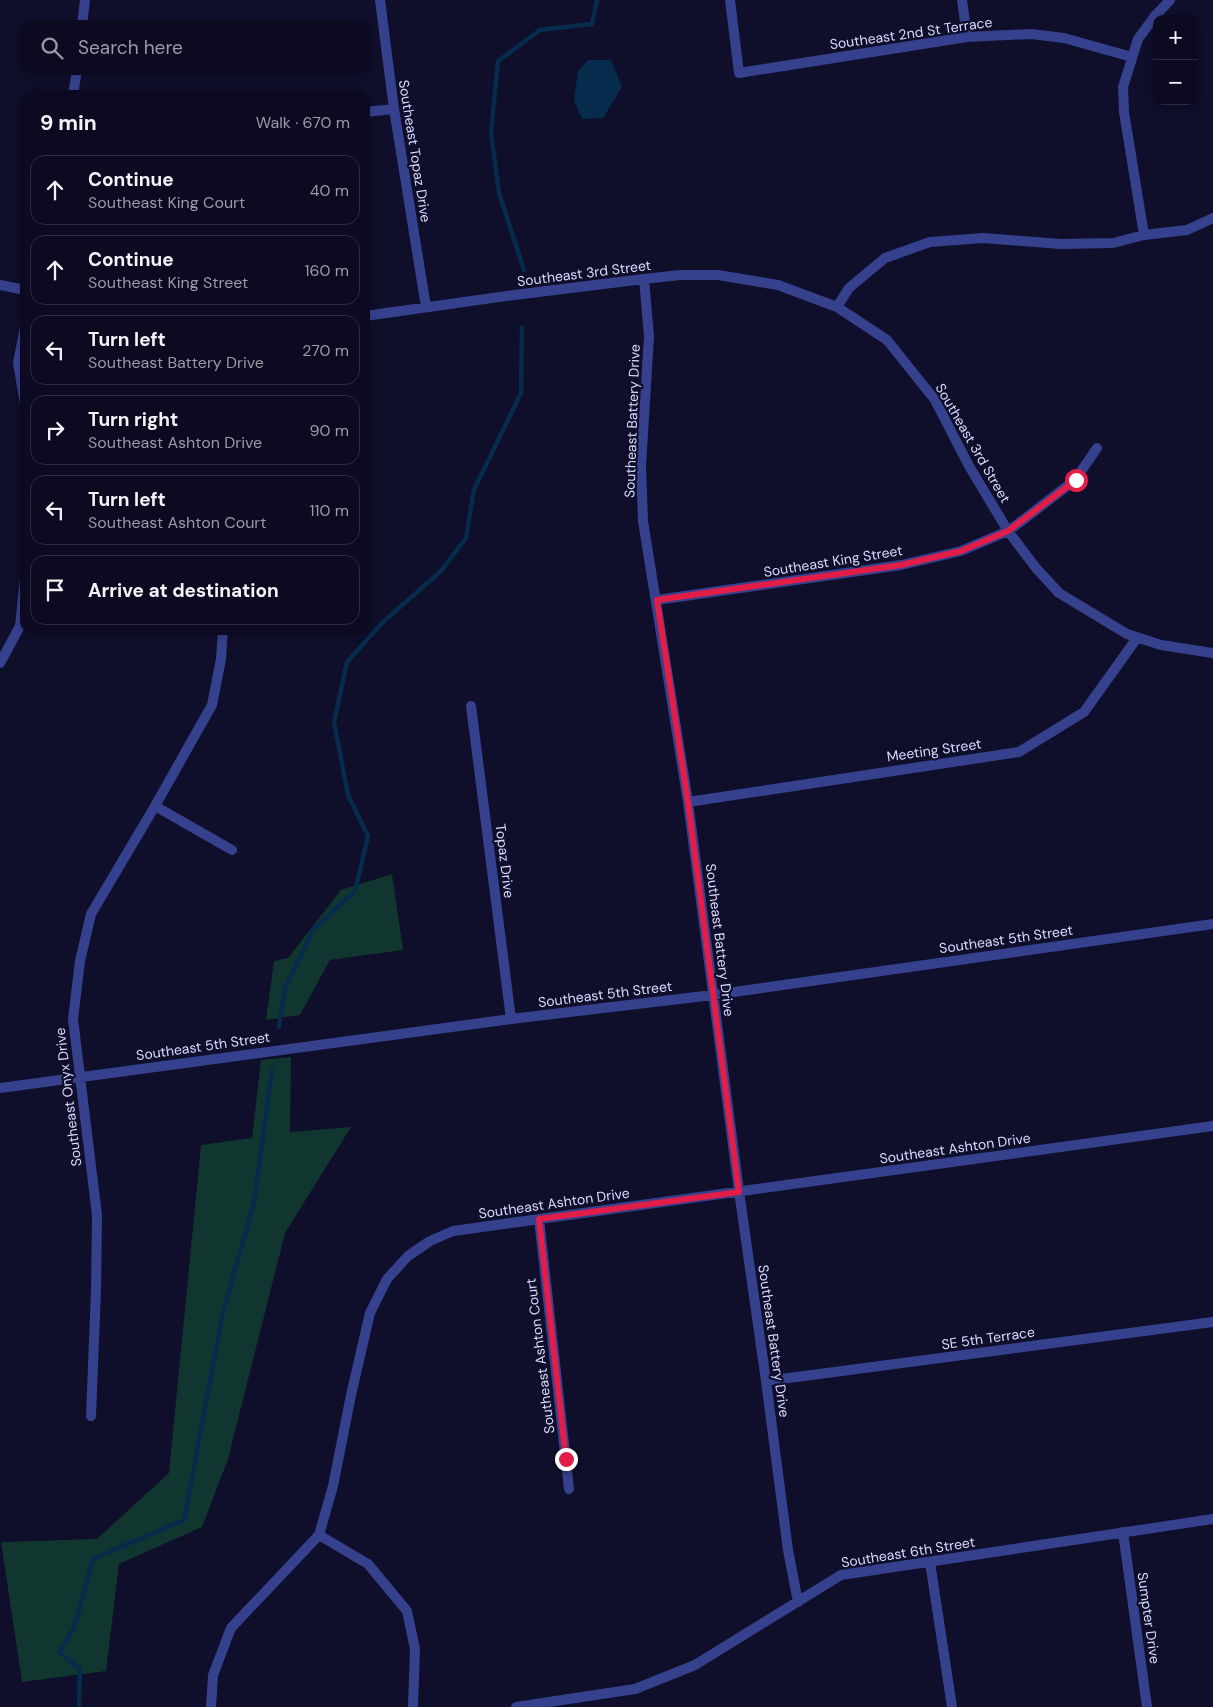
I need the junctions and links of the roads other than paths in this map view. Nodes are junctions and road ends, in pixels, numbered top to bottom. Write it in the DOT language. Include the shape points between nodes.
graph roads {
  1 [pos="85,0"];
  2 [pos="380,0"];
  3 [pos="730,0"];
  4 [pos="962,0"];
  5 [pos="1170,0"];
  6 [pos="83,20"];
  7 [pos="966,37"];
  8 [pos="1132,57"];
  9 [pos="76,75"];
  10 [pos="73,90"];
  11 [pos="394,110"];
  12 [pos="370,112"];
  13 [pos="1213,218"];
  14 [pos="1144,235"];
  15 [pos="644,280"];
  16 [pos="0,284"];
  17 [pos="20,289"];
  18 [pos="426,307"];
  19 [pos="837,307"];
  20 [pos="370,315"];
  21 [pos="20,353"];
  22 [pos="20,375"];
  23 [pos="1097,448"];
  24 [pos="1008,531"];
  25 [pos="657,600"];
  26 [pos="20,626"];
  27 [pos="223,635"];
  28 [pos="1137,638"];
  29 [pos="1213,653"];
  30 [pos="0,663"];
  31 [pos="471,706"];
  32 [pos="688,802"];
  33 [pos="155,806"];
  34 [pos="232,850"];
  35 [pos="1213,924"];
  36 [pos="713,995"];
  37 [pos="511,1019"];
  38 [pos="80,1077"];
  39 [pos="0,1088"];
  40 [pos="1213,1126"];
  41 [pos="739,1192"];
  42 [pos="539,1219"];
  43 [pos="1213,1322"];
  44 [pos="766,1381"];
  45 [pos="91,1416"];
  46 [pos="569,1489"];
  47 [pos="1213,1519"];
  48 [pos="1123,1532"];
  49 [pos="319,1535"];
  50 [pos="930,1562"];
  51 [pos="798,1602"];
  52 [pos="211,1707"];
  53 [pos="413,1707"];
  54 [pos="516,1707"];
  55 [pos="952,1707"];
  56 [pos="1147,1707"];
  1 -- 6 [label="street"];
  2 -- 11 [label="street, Southeast Topaz Drive"];
  3 -- 7 [label="street, Southeast 2nd St Terrace" via="739,73"];
  4 -- 7 [label="street"];
  5 -- 8 [label="street" via="1138,39"];
  7 -- 8 [label="street, Southeast 2nd St Terrace" via="1030,34 1064,38"];
  8 -- 14 [label="street" via="1123,87 1124,112"];
  9 -- 10 [label="street"];
  11 -- 12 [label="street"];
  11 -- 18 [label="street, Southeast Topaz Drive"];
  13 -- 14 [label="street" via="1187,230"];
  14 -- 19 [label="street" via="1113,243 1060,244 983,238 930,242 885,258 848,288"];
  15 -- 18 [label="street, Southeast 3rd Street"];
  15 -- 19 [label="street, Southeast 3rd Street" via="718,275 778,285"];
  15 -- 25 [label="street, Southeast Battery Drive" via="649,336 641,466 642,503"];
  16 -- 17 [label="street"];
  18 -- 20 [label="street, Southeast 3rd Street"];
  19 -- 24 [label="street, Southeast 3rd Street" via="887,340 935,400"];
  21 -- 22 [label="street"];
  23 -- 24 [label="street, Southeast King Street" via="1076,480"];
  24 -- 25 [label="street, Southeast King Street" via="961,551 901,565"];
  24 -- 28 [label="street, Southeast 3rd Street" via="1060,593"];
  25 -- 32 [label="street, Southeast Battery Drive"];
  26 -- 30 [label="street"];
  27 -- 33 [label="street, Southeast Onyx Drive" via="212,704"];
  28 -- 29 [label="street, Southeast 3rd Street"];
  28 -- 32 [label="street, Meeting Street" via="1084,712 1019,752"];
  31 -- 37 [label="street, Topaz Drive"];
  32 -- 36 [label="street, Southeast Battery Drive"];
  33 -- 34 [label="street"];
  33 -- 38 [label="street, Southeast Onyx Drive" via="90,914 73,1019"];
  35 -- 36 [label="street, Southeast 5th Street"];
  36 -- 37 [label="street, Southeast 5th Street"];
  36 -- 41 [label="street, Southeast Battery Drive"];
  37 -- 38 [label="street, Southeast 5th Street"];
  38 -- 39 [label="street, Southeast 5th Street"];
  38 -- 45 [label="street, Southeast Onyx Drive" via="97,1215"];
  40 -- 41 [label="street, Southeast Ashton Drive"];
  41 -- 42 [label="street, Southeast Ashton Drive"];
  41 -- 44 [label="street, Southeast Battery Drive"];
  42 -- 46 [label="street, Southeast Ashton Court"];
  42 -- 49 [label="street, Southeast Ashton Drive" via="453,1231 408,1256 387,1279 370,1314 333,1486"];
  43 -- 44 [label="street, SE 5th Terrace"];
  44 -- 51 [label="street, Southeast Battery Drive"];
  47 -- 48 [label="street, Southeast 6th Street"];
  48 -- 50 [label="street, Southeast 6th Street"];
  48 -- 56 [label="street, Sumpter Drive"];
  49 -- 52 [label="street, Southeast Ashton Drive" via="232,1628 213,1675"];
  49 -- 53 [label="street" via="368,1564 407,1611 415,1649"];
  50 -- 51 [label="street, Southeast 6th Street" via="841,1575"];
  50 -- 55 [label="street"];
  51 -- 54 [label="street, Southeast 6th Street" via="695,1665 635,1689"];
}
